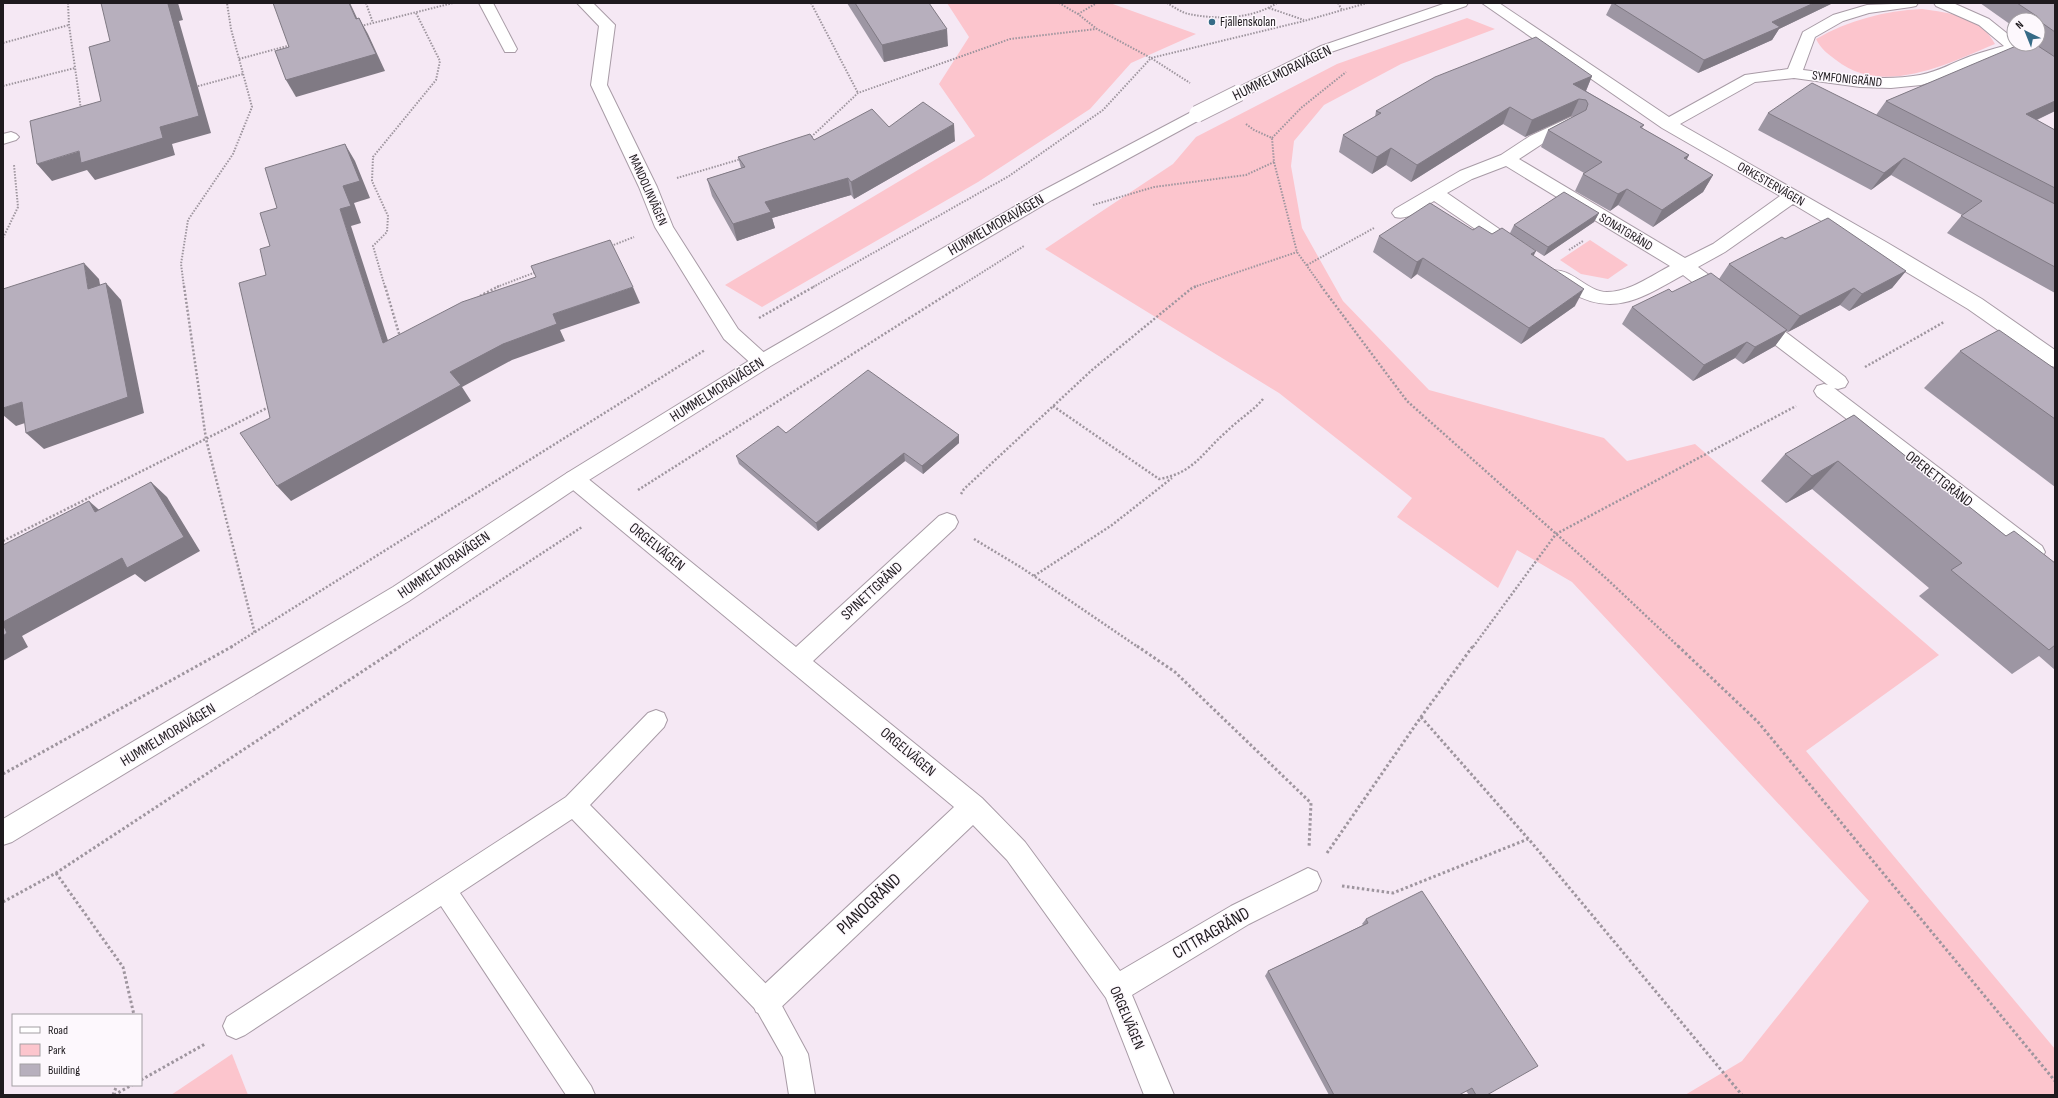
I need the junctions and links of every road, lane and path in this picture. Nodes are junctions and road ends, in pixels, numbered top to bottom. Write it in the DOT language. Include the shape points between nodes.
graph roads {
  1 [pos="68,3"];
  2 [pos="227,3"];
  3 [pos="366,3"];
  4 [pos="453,3"];
  5 [pos="584,3"];
  6 [pos="811,3"];
  7 [pos="1059,3"];
  8 [pos="1097,3"];
  9 [pos="1167,3"];
  10 [pos="1277,3"];
  11 [pos="1338,3"];
  12 [pos="1366,3"];
  13 [pos="1461,3"];
  14 [pos="1489,3"];
  15 [pos="1911,3"];
  16 [pos="1940,3"];
  17 [pos="491,4"];
  18 [pos="1269,8"];
  19 [pos="1342,10"];
  20 [pos="416,13"];
  21 [pos="1078,14"];
  22 [pos="1304,20"];
  23 [pos="373,23"];
  24 [pos="69,25"];
  25 [pos="358,27"];
  26 [pos="1097,29"];
  27 [pos="2006,40"];
  28 [pos="3,43"];
  29 [pos="298,43"];
  30 [pos="510,49"];
  31 [pos="2006,50"];
  32 [pos="2022,52"];
  33 [pos="1151,58"];
  34 [pos="239,59"];
  35 [pos="75,68"];
  36 [pos="1348,71"];
  37 [pos="1794,73"];
  38 [pos="243,74"];
  39 [pos="2055,75"];
  40 [pos="3,86"];
  41 [pos="1195,86"];
  42 [pos="190,89"];
  43 [pos="1816,91"];
  44 [pos="858,93"];
  45 [pos="82,111"];
  46 [pos="1242,121"];
  47 [pos="1571,122"];
  48 [pos="1668,124"];
  49 [pos="7,138"];
  50 [pos="1272,138"];
  51 [pos="804,140"];
  52 [pos="745,158"];
  53 [pos="1507,159"];
  54 [pos="648,187"];
  55 [pos="1434,193"];
  56 [pos="1792,196"];
  57 [pos="1401,213"];
  58 [pos="1610,222"];
  59 [pos="664,227"];
  60 [pos="3,238"];
  61 [pos="604,248"];
  62 [pos="1297,252"];
  63 [pos="1537,263"];
  64 [pos="1307,265"];
  65 [pos="1684,266"];
  66 [pos="538,272"];
  67 [pos="474,300"];
  68 [pos="1975,304"];
  69 [pos="731,334"];
  70 [pos="407,336"];
  71 [pos="2050,351"];
  72 [pos="762,362"];
  73 [pos="1831,386"];
  74 [pos="1264,399"];
  75 [pos="276,404"];
  76 [pos="1053,406"];
  77 [pos="206,439"];
  78 [pos="1172,478"];
  79 [pos="574,479"];
  80 [pos="947,522"];
  81 [pos="1556,534"];
  82 [pos="3,535"];
  83 [pos="4,540"];
  84 [pos="2048,563"];
  85 [pos="1033,576"];
  86 [pos="255,634"];
  87 [pos="797,661"];
  88 [pos="1421,717"];
  89 [pos="656,720"];
  90 [pos="3,774"];
  91 [pos="574,806"];
  92 [pos="973,807"];
  93 [pos="3,833"];
  94 [pos="1528,839"];
  95 [pos="56,873"];
  96 [pos="1308,881"];
  97 [pos="444,890"];
  98 [pos="1116,989"];
  99 [pos="766,1002"];
  100 [pos="134,1014"];
  101 [pos="236,1026"];
  102 [pos="142,1079"];
  103 [pos="2055,1081"];
  104 [pos="130,1086"];
  105 [pos="114,1095"];
  106 [pos="582,1095"];
  107 [pos="802,1095"];
  108 [pos="1159,1095"];
  109 [pos="1742,1095"];
  1 -- 24 [label="path"];
  2 -- 34 [label="path"];
  3 -- 23 [label="path"];
  4 -- 20 [label="path"];
  5 -- 54 [label="street, MANDOLINVÄGEN" via="607,25 600,85"];
  6 -- 44 [label="path"];
  7 -- 21 [label="path"];
  8 -- 21 [label="path"];
  9 -- 18 [label="path" via="1188,14 1230,18"];
  10 -- 18 [label="path"];
  11 -- 19 [label="path"];
  12 -- 19 [label="path"];
  13 -- 72 [label="street, HUMMELMORAVÄGEN, bridge" via="1326,50 1197,114 1046,196"];
  14 -- 48 [label="street, ORKESTERVÄGEN"];
  15 -- 37 [label="street, SYMFONIGRÄND" via="1867,9 1838,18 1808,35"];
  16 -- 27 [label="street" via="1984,22"];
  17 -- 30 [label="lane"];
  18 -- 22 [label="path"];
  19 -- 22 [label="path"];
  20 -- 23 [label="path"];
  20 -- 70 [label="path" via="440,61 436,80 373,157 372,181 388,216 387,232 373,246 401,340"];
  21 -- 26 [label="path"];
  22 -- 33 [label="path"];
  23 -- 25 [label="path"];
  24 -- 28 [label="path"];
  24 -- 35 [label="path"];
  26 -- 33 [label="path"];
  26 -- 44 [label="path" via="1010,39"];
  29 -- 34 [label="path"];
  31 -- 37 [label="street, SYMFONIGRÄND" via="1977,59 1946,74 1914,81 1860,82"];
  32 -- 39 [label="street"];
  33 -- 41 [label="path"];
  33 -- 69 [label="path" via="1103,110 1009,176"];
  34 -- 38 [label="path"];
  35 -- 40 [label="path"];
  35 -- 45 [label="path"];
  36 -- 50 [label="path" via="1301,108"];
  37 -- 43 [label="street, SYMFONIGRÄND"];
  37 -- 48 [label="street, SYMFONIGRÄND" via="1751,78"];
  38 -- 42 [label="path"];
  38 -- 77 [label="path" via="252,107 233,154 188,220 181,264"];
  44 -- 51 [label="path" via="812,138"];
  46 -- 50 [label="path"];
  47 -- 53 [label="street"];
  48 -- 56 [label="street, ORKESTERVÄGEN"];
  49 -- 60 [label="path" via="18,207"];
  50 -- 62 [label="path" via="1274,162"];
  52 -- 54 [label="path"];
  53 -- 55 [label="street" via="1466,175"];
  53 -- 58 [label="street, SONATGRÄND"];
  54 -- 59 [label="street, MANDOLINVÄGEN"];
  55 -- 57 [label="street"];
  55 -- 63 [label="street"];
  56 -- 65 [label="street" via="1719,248"];
  56 -- 68 [label="street, ORKESTERVÄGEN"];
  57 -- 64 [label="path"];
  58 -- 63 [label="path"];
  58 -- 65 [label="street, SONATGRÄND"];
  59 -- 61 [label="path"];
  59 -- 69 [label="street, MANDOLINVÄGEN"];
  62 -- 64 [label="path"];
  62 -- 76 [label="path" via="1192,288 1092,370"];
  63 -- 65 [label="street" via="1578,290 1599,299 1618,299"];
  64 -- 81 [label="path" via="1407,401"];
  65 -- 73 [label="street, SONATGRÄND"];
  66 -- 67 [label="path" via="501,285"];
  68 -- 71 [label="street, ORKESTERVÄGEN"];
  68 -- 73 [label="path"];
  69 -- 72 [label="street, MANDOLINVÄGEN"];
  69 -- 86 [label="path"];
  72 -- 79 [label="street, HUMMELMORAVÄGEN"];
  73 -- 81 [label="path"];
  73 -- 84 [label="street, OPERETTGRÄND"];
  74 -- 78 [label="path" via="1224,433 1200,461"];
  75 -- 77 [label="path"];
  76 -- 78 [label="path" via="1159,479"];
  76 -- 80 [label="path" via="964,489"];
  77 -- 83 [label="path"];
  77 -- 86 [label="path"];
  78 -- 85 [label="path" via="1112,525"];
  79 -- 87 [label="street, ORGELVÄGEN"];
  79 -- 93 [label="street, HUMMELMORAVÄGEN" via="401,594"];
  80 -- 85 [label="path"];
  80 -- 87 [label="street, SPINETTGRÄND"];
  81 -- 88 [label="path"];
  81 -- 103 [label="path" via="1758,722"];
  82 -- 83 [label="path"];
  85 -- 96 [label="path" via="1175,672 1311,803"];
  86 -- 90 [label="path"];
  87 -- 92 [label="street, ORGELVÄGEN"];
  88 -- 94 [label="path"];
  88 -- 96 [label="path"];
  89 -- 91 [label="lane"];
  91 -- 97 [label="lane"];
  91 -- 99 [label="lane"];
  92 -- 98 [label="street, ORGELVÄGEN" via="1016,851"];
  92 -- 99 [label="street, PIANOGRÄND"];
  94 -- 96 [label="path" via="1393,893"];
  94 -- 109 [label="path"];
  95 -- 100 [label="path" via="123,967"];
  96 -- 98 [label="street, CITTRAGRÄND" via="1240,915"];
  97 -- 101 [label="lane"];
  97 -- 106 [label="lane"];
  98 -- 108 [label="street, ORGELVÄGEN"];
  99 -- 107 [label="lane" via="795,1054"];
  101 -- 102 [label="path"];
  104 -- 105 [label="path"];
}
